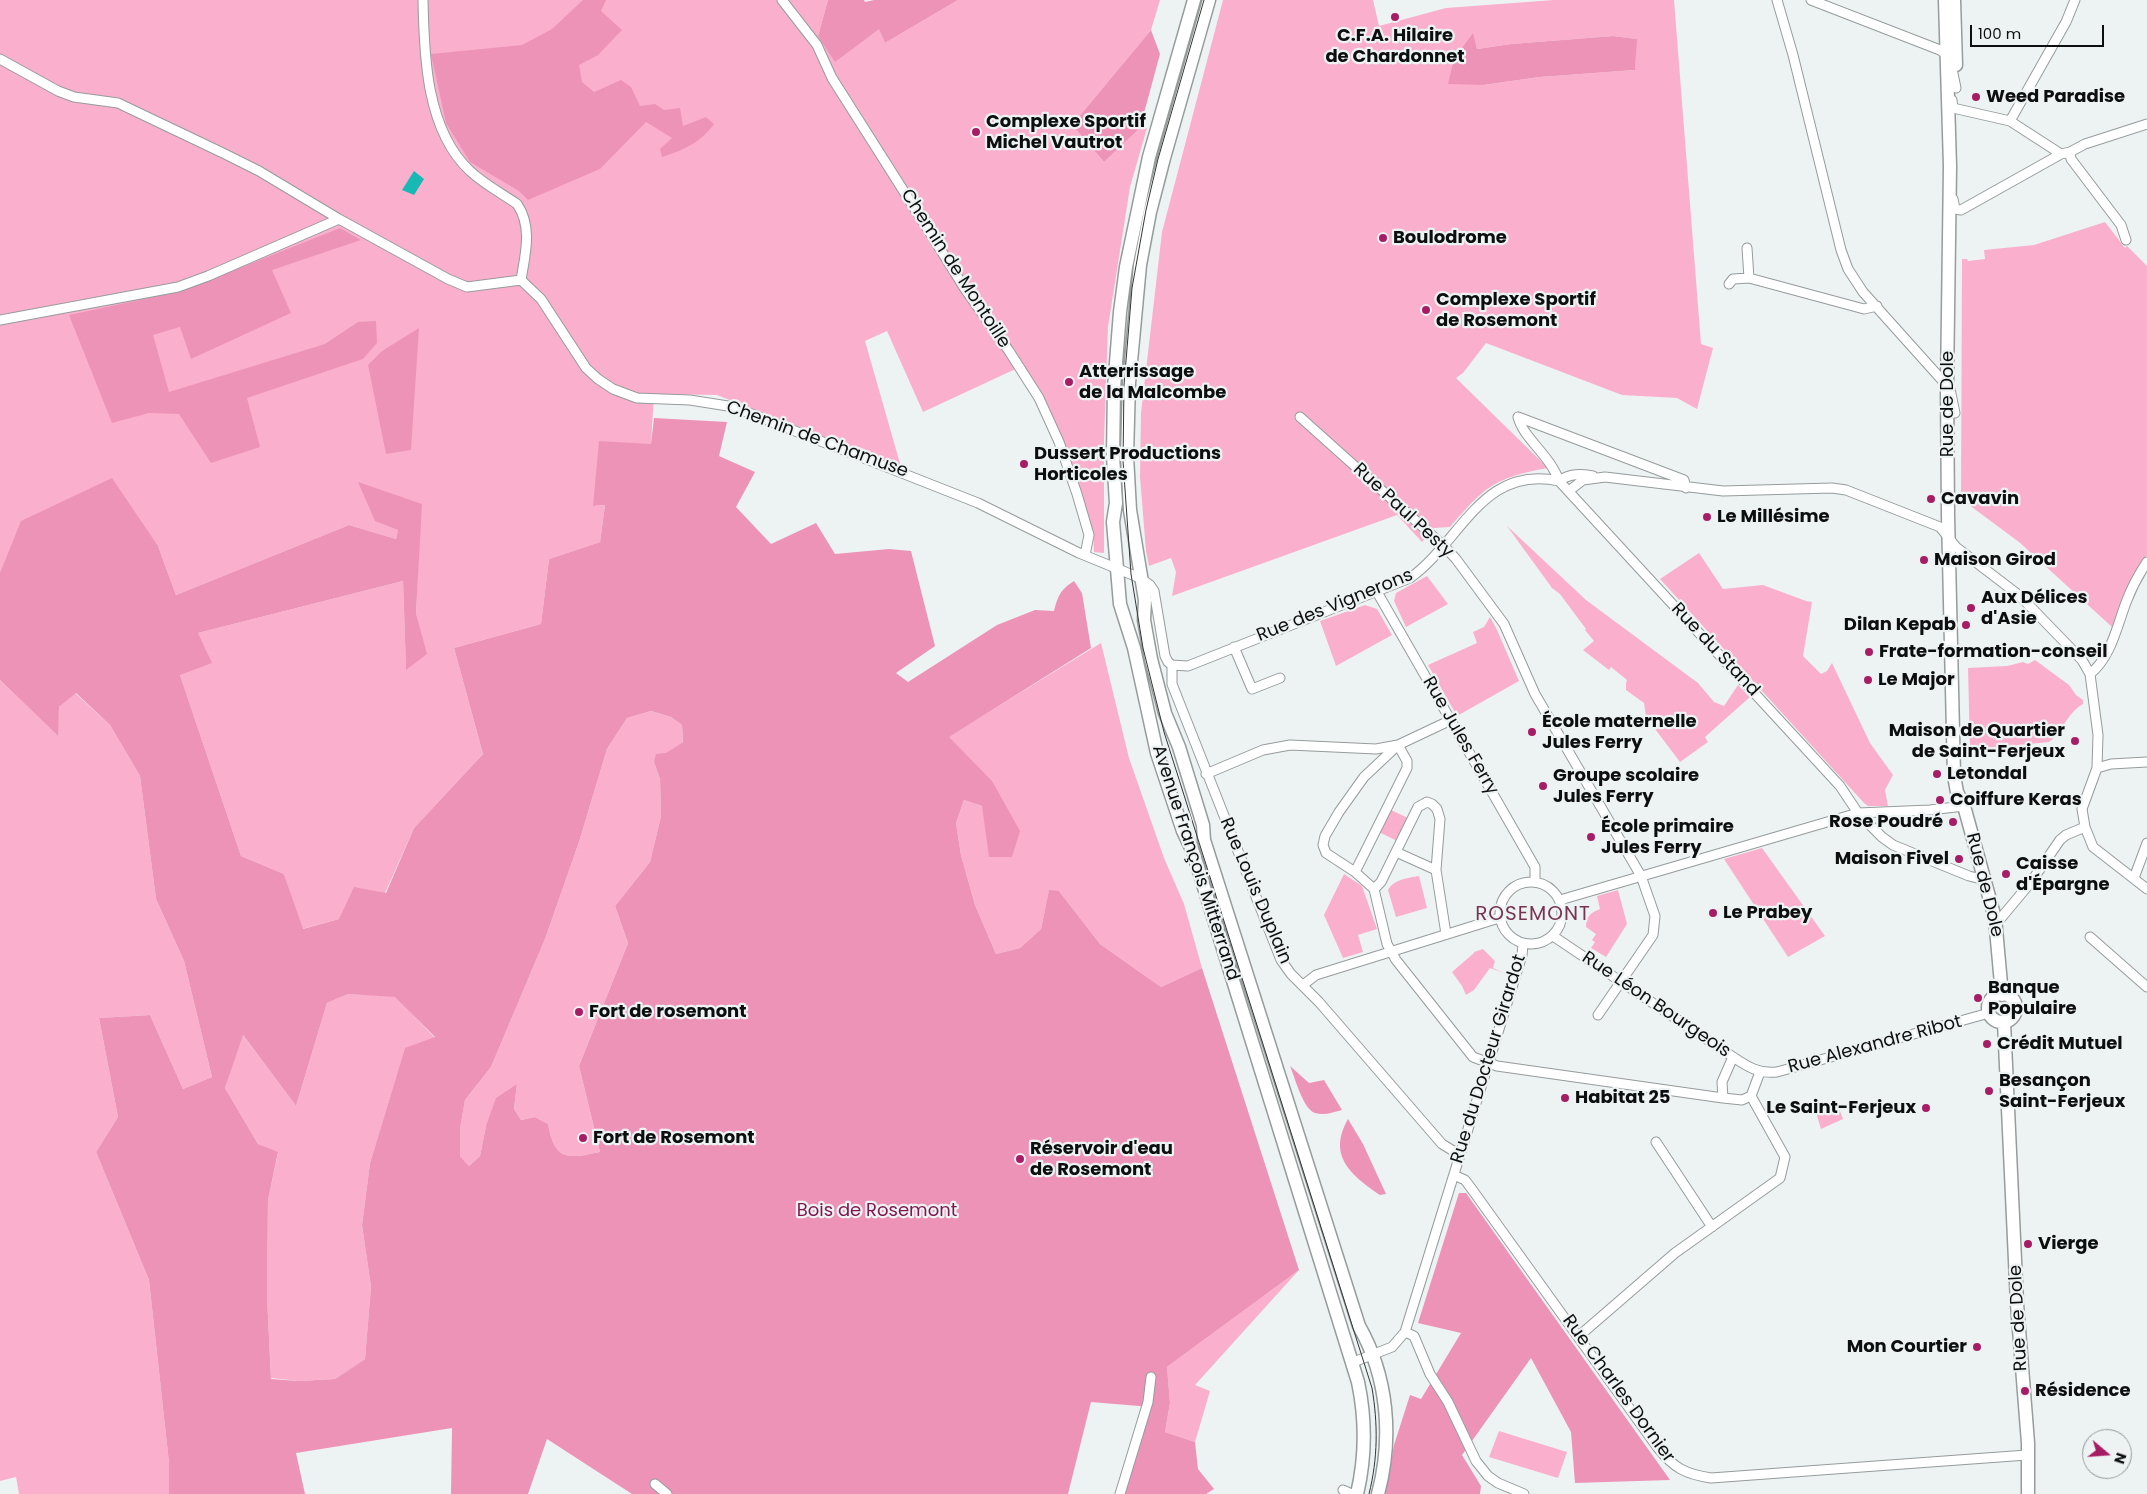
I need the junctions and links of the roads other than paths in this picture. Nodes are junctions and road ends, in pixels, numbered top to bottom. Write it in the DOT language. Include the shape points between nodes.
graph roads {
  1 [pos="424,0"];
  2 [pos="782,0"];
  3 [pos="1194,0"];
  4 [pos="1210,0"];
  5 [pos="1777,0"];
  6 [pos="1811,0"];
  7 [pos="1945,0"];
  8 [pos="1954,0"];
  9 [pos="2075,0"];
  10 [pos="1947,54"];
  11 [pos="0,60"];
  12 [pos="1952,86"];
  13 [pos="1956,110"];
  14 [pos="2010,121"];
  15 [pos="2147,124"];
  16 [pos="2066,153"];
  17 [pos="1950,166"];
  18 [pos="1957,209"];
  19 [pos="340,219"];
  20 [pos="2126,240"];
  21 [pos="1747,248"];
  22 [pos="1749,278"];
  23 [pos="521,280"];
  24 [pos="1729,284"];
  25 [pos="1877,306"];
  26 [pos="0,320"];
  27 [pos="1947,385"];
  28 [pos="1955,413"];
  29 [pos="1300,416"];
  30 [pos="1605,477"];
  31 [pos="1559,481"];
  32 [pos="1686,488"];
  33 [pos="1570,490"];
  34 [pos="1952,543"];
  35 [pos="1444,546"];
  36 [pos="1085,555"];
  37 [pos="2147,562"];
  38 [pos="1116,568"];
  39 [pos="1140,578"];
  40 [pos="1377,592"];
  41 [pos="1234,647"];
  42 [pos="1172,665"];
  43 [pos="2090,674"];
  44 [pos="1280,678"];
  45 [pos="1451,720"];
  46 [pos="1398,745"];
  47 [pos="2147,762"];
  48 [pos="2096,768"];
  49 [pos="1206,774"];
  50 [pos="1964,806"];
  51 [pos="1858,813"];
  52 [pos="2085,827"];
  53 [pos="2147,843"];
  54 [pos="1396,852"];
  55 [pos="1436,870"];
  56 [pos="1355,872"];
  57 [pos="1641,876"];
  58 [pos="2134,878"];
  59 [pos="1985,880"];
  60 [pos="1535,882"];
  61 [pos="1374,889"];
  62 [pos="2147,889"];
  63 [pos="1560,900"];
  64 [pos="1499,918"];
  65 [pos="1996,924"];
  66 [pos="1446,934"];
  67 [pos="1553,936"];
  68 [pos="2090,938"];
  69 [pos="1523,944"];
  70 [pos="1390,951"];
  71 [pos="1622,981"];
  72 [pos="1302,985"];
  73 [pos="2147,986"];
  74 [pos="2002,995"];
  75 [pos="1989,1013"];
  76 [pos="1598,1014"];
  77 [pos="2004,1022"];
  78 [pos="1734,1057"];
  79 [pos="1488,1064"];
  80 [pos="1760,1072"];
  81 [pos="1751,1096"];
  82 [pos="1723,1098"];
  83 [pos="1656,1142"];
  84 [pos="1460,1155"];
  85 [pos="1454,1175"];
  86 [pos="1712,1227"];
  87 [pos="1405,1332"];
  88 [pos="1579,1336"];
  89 [pos="1373,1356"];
  90 [pos="1351,1363"];
  91 [pos="1151,1377"];
  92 [pos="2027,1455"];
  93 [pos="655,1484"];
  94 [pos="667,1494"];
  95 [pos="1120,1494"];
  96 [pos="1357,1494"];
  97 [pos="1378,1494"];
  98 [pos="1524,1494"];
  99 [pos="2028,1494"];
  1 -- 23 [label="street" via="429,89 437,113 459,159 474,175 521,209 527,239"];
  2 -- 36 [label="street, Chemin de Montoille" via="817,44 832,78 965,289 1039,398 1077,494 1089,535"];
  3 -- 38 [label="main road, Avenue François Mitterrand" via="1149,157 1126,267 1114,388"];
  4 -- 39 [label="main road, Avenue François Mitterrand" via="1164,158 1140,265 1129,383 1128,456 1130,510"];
  5 -- 25 [label="street" via="1841,250 1854,280"];
  6 -- 10 [label="street"];
  7 -- 10 [label="main road, Rue de Dole"];
  8 -- 12 [label="main road, Rue de Dole"];
  9 -- 14 [label="street"];
  10 -- 12 [label="main road, Rue de Dole"];
  11 -- 19 [label="street" via="74,98 118,103 258,171"];
  12 -- 13 [label="main road, Rue de Dole"];
  12 -- 17 [label="main road, Rue de Dole"];
  13 -- 14 [label="street"];
  13 -- 18 [label="main road, Rue de Dole"];
  14 -- 16 [label="street"];
  15 -- 16 [label="street"];
  16 -- 18 [label="street" via="1963,209"];
  16 -- 20 [label="street" via="2121,225"];
  17 -- 18 [label="street" via="1953,168 1953,205"];
  17 -- 27 [label="main road, Rue de Dole"];
  18 -- 28 [label="main road, Rue de Dole" via="1953,313"];
  19 -- 23 [label="street" via="467,287"];
  19 -- 26 [label="street" via="178,287"];
  21 -- 22 [label="street"];
  22 -- 24 [label="street" via="1734,279"];
  22 -- 25 [label="street" via="1864,310"];
  23 -- 36 [label="street, Chemin de Chamuse" via="541,300 586,368 613,389 638,398 690,400 734,407 978,503"];
  25 -- 27 [label="street"];
  27 -- 28 [label="street" via="1952,393"];
  27 -- 34 [label="main road, Rue de Dole"];
  28 -- 34 [label="main road, Rue de Dole"];
  29 -- 35 [label="street, Rue Paul Pesty"];
  30 -- 31 [label="street" via="1579,474"];
  30 -- 32 [label="street"];
  30 -- 33 [label="street" via="1583,480"];
  31 -- 32 [label="street" via="1552,464 1521,426 1518,417 1684,480"];
  31 -- 33 [label="street"];
  31 -- 35 [label="street, Rue des Vignerons" via="1531,478 1514,482 1490,495 1472,510"];
  32 -- 34 [label="street" via="1732,492 1846,490 1940,528"];
  33 -- 51 [label="street, Rue du Stand" via="1840,786"];
  34 -- 43 [label="street" via="2020,596 2082,660"];
  34 -- 50 [label="main road, Rue de Dole" via="1954,776"];
  35 -- 40 [label="street, Rue des Vignerons" via="1410,578"];
  35 -- 57 [label="street, Rue Paul Pesty" via="1504,624 1535,694"];
  36 -- 38 [label="street, Chemin de Chamuse"];
  37 -- 43 [label="street" via="2127,599 2108,651 2100,666"];
  38 -- 39 [label="street, Chemin de Chamuse"];
  38 -- 90 [label="main road, Avenue François Mitterrand" via="1120,604 1138,665 1157,753 1193,852"];
  39 -- 42 [label="street, Rue Louis Duplain" via="1154,591 1165,656"];
  39 -- 89 [label="main road, Avenue François Mitterrand" via="1151,659 1203,825 1204,840 1359,1326"];
  40 -- 41 [label="street, Rue des Vignerons"];
  40 -- 45 [label="street, Rue Jules Ferry"];
  41 -- 42 [label="street, Rue des Vignerons" via="1188,666"];
  41 -- 44 [label="street, Rue des Vignerons" via="1252,689"];
  42 -- 49 [label="street, Rue Louis Duplain" via="1172,684"];
  43 -- 48 [label="street" via="2098,723"];
  45 -- 46 [label="street"];
  45 -- 60 [label="street, Rue Jules Ferry" via="1535,867"];
  46 -- 49 [label="street" via="1376,749 1290,745 1263,750"];
  46 -- 56 [label="street" via="1407,760 1407,768"];
  46 -- 56 [label="street" via="1364,777 1325,836 1326,854"];
  47 -- 48 [label="street"];
  48 -- 52 [label="street" via="2083,804"];
  49 -- 72 [label="street, Rue Louis Duplain" via="1281,960"];
  50 -- 51 [label="street"];
  50 -- 59 [label="main road, Rue de Dole"];
  51 -- 57 [label="street"];
  51 -- 59 [label="street, Rue du Stand" via="1893,845"];
  52 -- 58 [label="street" via="2093,847"];
  52 -- 65 [label="street" via="2060,840"];
  53 -- 58 [label="street"];
  54 -- 55 [label="street"];
  54 -- 55 [label="street" via="1418,807 1427,802 1432,804 1440,819"];
  54 -- 61 [label="street"];
  55 -- 66 [label="street"];
  56 -- 61 [label="street"];
  57 -- 63 [label="street"];
  57 -- 71 [label="street, Rue Paul Pesty" via="1655,916 1655,926 1653,935"];
  58 -- 62 [label="street"];
  59 -- 65 [label="main road, Rue de Dole"];
  60 -- 63 [label="street" via="1550,888"];
  60 -- 64 [label="street" via="1522,883 1506,893"];
  61 -- 70 [label="street"];
  63 -- 67 [label="street" via="1562,919"];
  64 -- 66 [label="street"];
  64 -- 69 [label="street" via="1512,939"];
  65 -- 74 [label="main road, Rue de Dole"];
  66 -- 70 [label="street"];
  67 -- 69 [label="street" via="1539,944"];
  67 -- 71 [label="street, Rue Léon Bourgeois"];
  68 -- 73 [label="street"];
  69 -- 79 [label="street, Rue du Docteur Girardot"];
  70 -- 72 [label="street" via="1316,975"];
  70 -- 79 [label="street" via="1473,1057"];
  71 -- 76 [label="street, Rue Paul Pesty"];
  71 -- 78 [label="street, Rue Léon Bourgeois"];
  72 -- 84 [label="street, Rue Louis Duplain" via="1442,1144"];
  74 -- 75 [label="main road" via="1991,1001"];
  74 -- 77 [label="main road" via="2012,999 2016,1006 2014,1014"];
  75 -- 77 [label="main road" via="1995,1020"];
  75 -- 80 [label="street, Rue Alexandre Ribot" via="1777,1072"];
  77 -- 92 [label="main road, Rue de Dole"];
  78 -- 80 [label="street, Rue Léon Bourgeois"];
  78 -- 82 [label="street" via="1722,1082"];
  79 -- 82 [label="street"];
  79 -- 84 [label="street, Rue du Docteur Girardot"];
  80 -- 81 [label="street"];
  81 -- 82 [label="street" via="1742,1100"];
  81 -- 86 [label="street" via="1785,1157 1780,1178"];
  83 -- 86 [label="street"];
  84 -- 85 [label="street, Rue du Docteur Girardot"];
  85 -- 87 [label="street, Rue du Docteur Girardot"];
  85 -- 88 [label="street, Rue Charles Dornier" via="1465,1180"];
  86 -- 88 [label="street" via="1675,1253"];
  87 -- 89 [label="street" via="1392,1347"];
  87 -- 98 [label="street" via="1414,1336 1430,1374 1448,1402 1476,1461 1493,1479"];
  88 -- 92 [label="street, Rue Charles Dornier" via="1670,1462 1696,1476 1711,1478"];
  89 -- 90 [label="street"];
  89 -- 97 [label="main road, Avenue François Mitterrand" via="1386,1409 1387,1434"];
  90 -- 96 [label="main road, Avenue François Mitterrand" via="1365,1418"];
  91 -- 95 [label="street" via="1148,1402"];
  92 -- 99 [label="main road, Rue de Dole"];
  93 -- 94 [label="street"];
}
